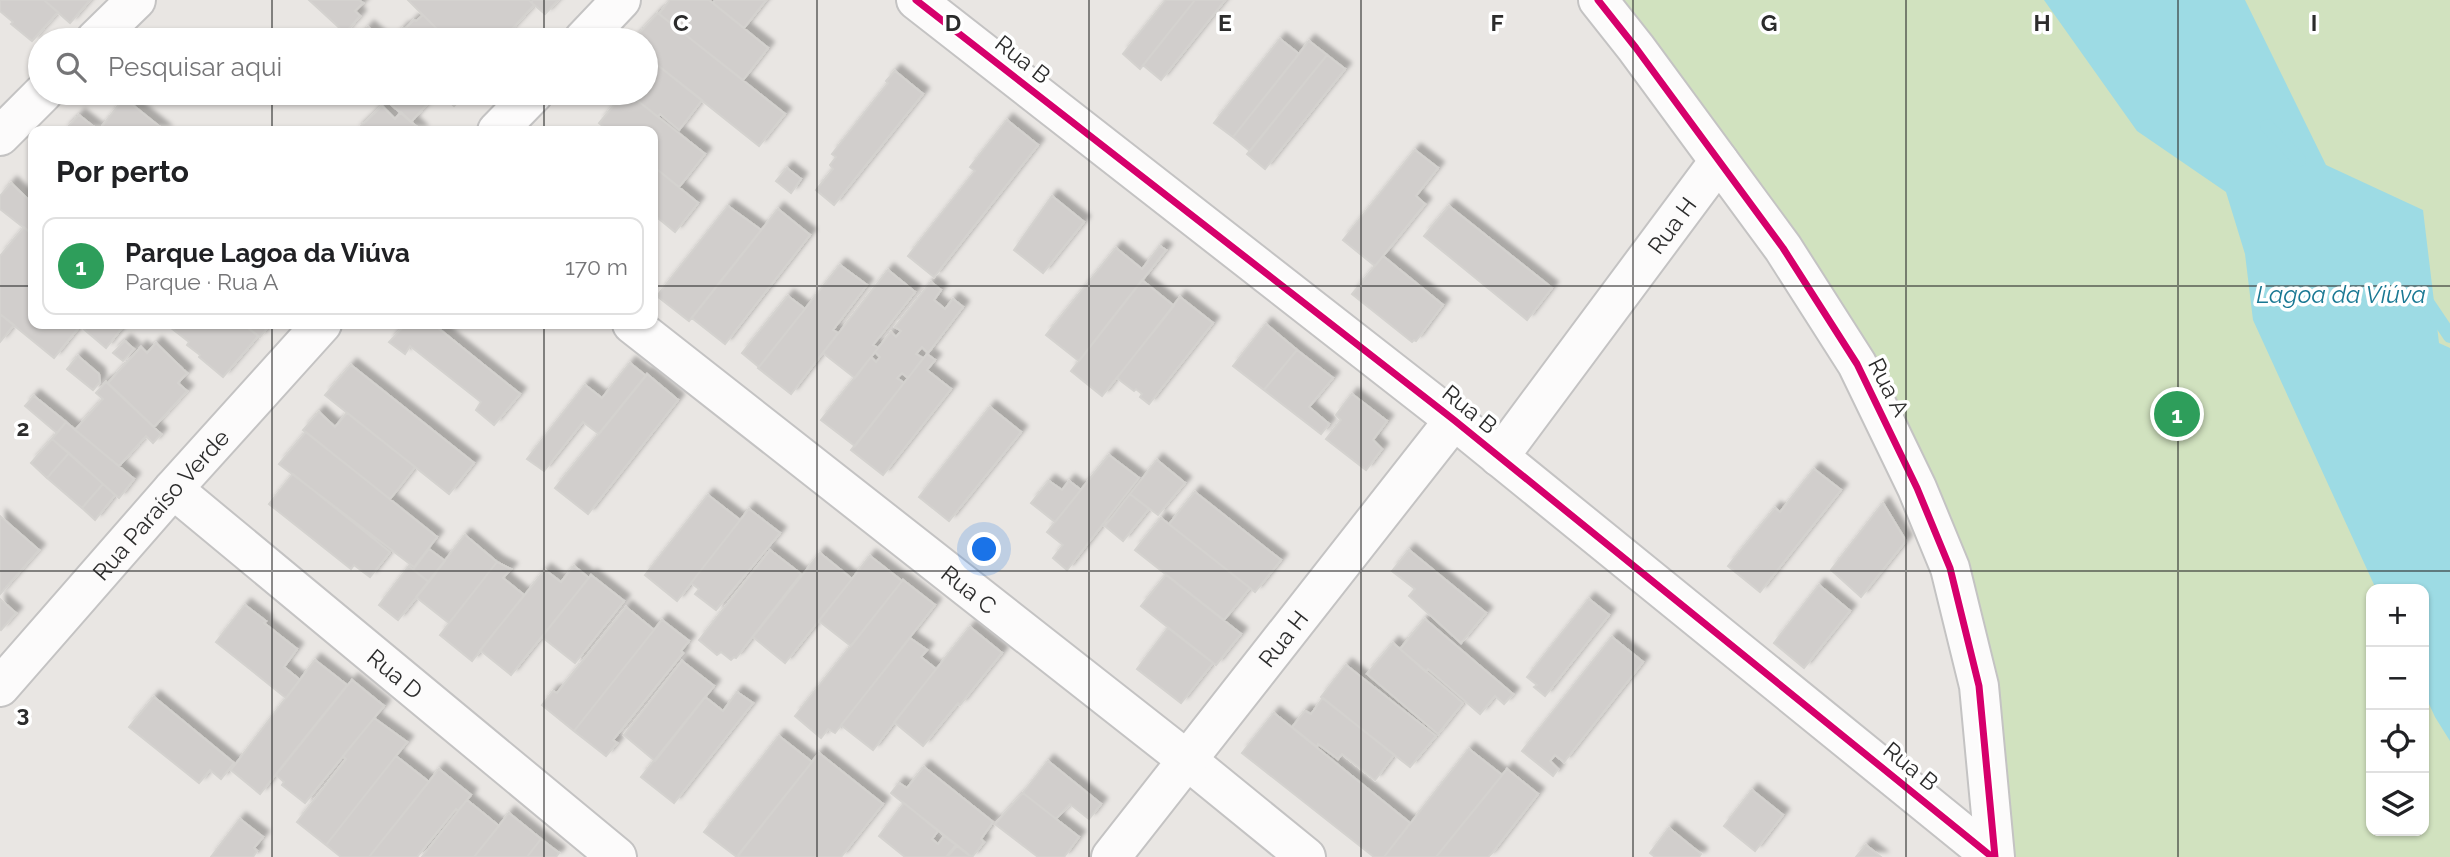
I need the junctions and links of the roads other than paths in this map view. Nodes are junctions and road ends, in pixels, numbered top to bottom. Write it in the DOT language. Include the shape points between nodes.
graph roads {
  1 [pos="136,0"];
  2 [pos="621,0"];
  3 [pos="916,0"];
  4 [pos="1598,0"];
  5 [pos="108,28"];
  6 [pos="594,28"];
  7 [pos="31,105"];
  8 [pos="523,105"];
  9 [pos="503,126"];
  10 [pos="0,136"];
  11 [pos="1719,162"];
  12 [pos="317,329"];
  13 [pos="638,329"];
  14 [pos="1454,420"];
  15 [pos="1499,457"];
  16 [pos="173,489"];
  17 [pos="0,687"];
  18 [pos="1187,760"];
  19 [pos="617,857"];
  20 [pos="1111,857"];
  21 [pos="1306,857"];
  22 [pos="1994,857"];
  1 -- 5 [label="street"];
  2 -- 6 [label="street"];
  3 -- 14 [label="street, Rua B"];
  4 -- 11 [label="street, Rua A"];
  7 -- 10 [label="street"];
  8 -- 9 [label="street"];
  11 -- 15 [label="street, Rua H"];
  11 -- 22 [label="street, Rua A" via="1783,248 1857,364 1950,568 1979,686"];
  12 -- 16 [label="street, Rua Paraíso Verde"];
  13 -- 18 [label="street, Rua C"];
  14 -- 15 [label="street, Rua B"];
  14 -- 18 [label="street, Rua H"];
  15 -- 22 [label="street, Rua B"];
  16 -- 17 [label="street, Rua Paraíso Verde"];
  16 -- 19 [label="street, Rua D"];
  18 -- 20 [label="street, Rua H"];
  18 -- 21 [label="street, Rua C"];
}
